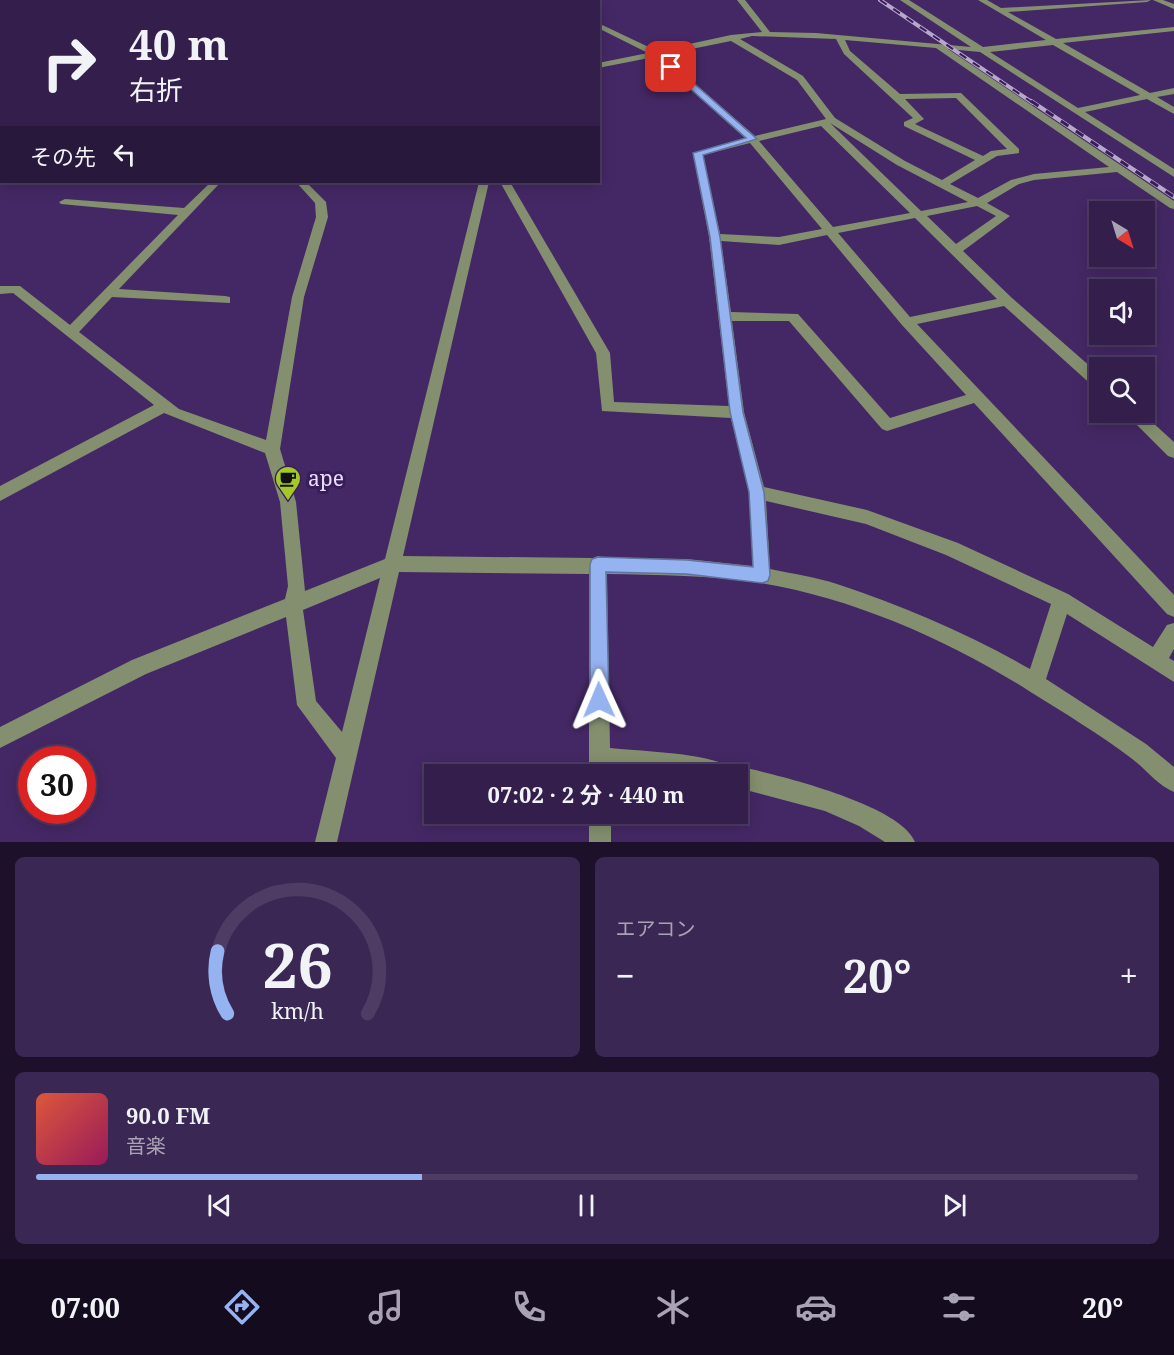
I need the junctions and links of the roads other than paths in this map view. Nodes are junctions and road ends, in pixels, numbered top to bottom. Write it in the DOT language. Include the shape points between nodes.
graph roads {
  1 [pos="741,0"];
  2 [pos="904,0"];
  3 [pos="982,0"];
  4 [pos="1147,0"];
  5 [pos="1157,0"];
  6 [pos="1174,8"];
  7 [pos="998,10"];
  8 [pos="600,27"];
  9 [pos="1174,29"];
  10 [pos="767,33"];
  11 [pos="731,37"];
  12 [pos="839,37"];
  13 [pos="1054,42"];
  14 [pos="940,48"];
  15 [pos="981,50"];
  16 [pos="654,53"];
  17 [pos="600,66"];
  18 [pos="1174,91"];
  19 [pos="1148,96"];
  20 [pos="898,97"];
  21 [pos="1077,111"];
  22 [pos="1174,111"];
  23 [pos="827,121"];
  24 [pos="752,139"];
  25 [pos="983,160"];
  26 [pos="1120,169"];
  27 [pos="1174,174"];
  28 [pos="215,183"];
  29 [pos="302,183"];
  30 [pos="484,183"];
  31 [pos="506,183"];
  32 [pos="942,184"];
  33 [pos="65,202"];
  34 [pos="978,202"];
  35 [pos="1174,206"];
  36 [pos="187,212"];
  37 [pos="918,213"];
  38 [pos="832,230"];
  39 [pos="715,237"];
  40 [pos="956,250"];
  41 [pos="0,290"];
  42 [pos="108,293"];
  43 [pos="225,300"];
  44 [pos="1007,301"];
  45 [pos="725,316"];
  46 [pos="907,322"];
  47 [pos="70,333"];
  48 [pos="1089,374"];
  49 [pos="976,397"];
  50 [pos="165,406"];
  51 [pos="737,412"];
  52 [pos="1143,423"];
  53 [pos="272,449"];
  54 [pos="1174,452"];
  55 [pos="757,492"];
  56 [pos="0,494"];
  57 [pos="394,564"];
  58 [pos="598,564"];
  59 [pos="762,575"];
  60 [pos="1062,600"];
  61 [pos="293,603"];
  62 [pos="1174,608"];
  63 [pos="1174,632"];
  64 [pos="1157,659"];
  65 [pos="1174,672"];
  66 [pos="1035,683"];
  67 [pos="0,738"];
  68 [pos="347,755"];
  69 [pos="600,764"];
  70 [pos="748,779"];
  71 [pos="1174,781"];
  72 [pos="600,824"];
  73 [pos="326,842"];
  74 [pos="600,842"];
  75 [pos="904,842"];
  1 -- 10 [label="street"];
  2 -- 15 [label="street"];
  3 -- 7 [label="street"];
  4 -- 7 [label="street"];
  5 -- 6 [label="street"];
  7 -- 13 [label="street"];
  8 -- 16 [label="street"];
  9 -- 13 [label="street"];
  10 -- 11 [label="street"];
  10 -- 12 [label="street"];
  11 -- 16 [label="street"];
  11 -- 23 [label="street" via="800,78"];
  12 -- 14 [label="street"];
  12 -- 20 [label="street" via="847,52"];
  13 -- 15 [label="street"];
  13 -- 19 [label="street"];
  14 -- 15 [label="street"];
  14 -- 26 [label="street"];
  15 -- 21 [label="street"];
  16 -- 17 [label="street"];
  16 -- 24 [label="street"];
  18 -- 19 [label="street"];
  19 -- 21 [label="street"];
  19 -- 22 [label="street"];
  20 -- 25 [label="street" via="919,119 907,124"];
  20 -- 25 [label="street" via="957,95 1015,151 995,153"];
  21 -- 27 [label="street"];
  23 -- 24 [label="street"];
  23 -- 32 [label="street"];
  23 -- 37 [label="street"];
  24 -- 38 [label="street"];
  24 -- 39 [label="street" via="698,153"];
  25 -- 32 [label="street"];
  26 -- 34 [label="street" via="1034,177 1015,182"];
  26 -- 35 [label="street"];
  28 -- 36 [label="street"];
  29 -- 53 [label="street" via="320,202 322,217 298,297"];
  30 -- 57 [label="street"];
  31 -- 51 [label="street" via="603,353 607,407"];
  32 -- 34 [label="street"];
  33 -- 36 [label="street"];
  34 -- 37 [label="street"];
  34 -- 40 [label="street" via="1004,216"];
  36 -- 42 [label="street"];
  37 -- 38 [label="street"];
  37 -- 40 [label="street"];
  38 -- 39 [label="street" via="779,241"];
  38 -- 46 [label="street"];
  39 -- 45 [label="street"];
  40 -- 44 [label="street"];
  41 -- 47 [label="street" via="16,289"];
  42 -- 43 [label="street"];
  42 -- 47 [label="street"];
  44 -- 46 [label="street"];
  44 -- 48 [label="street"];
  45 -- 49 [label="street" via="793,317 887,425"];
  45 -- 51 [label="street"];
  46 -- 49 [label="street"];
  47 -- 50 [label="street"];
  49 -- 62 [label="street"];
  50 -- 53 [label="street" via="174,413"];
  50 -- 56 [label="street"];
  51 -- 55 [label="street"];
  52 -- 54 [label="street"];
  53 -- 61 [label="street" via="288,502 297,586"];
  55 -- 59 [label="street"];
  55 -- 60 [label="street" via="867,517 952,549"];
  57 -- 58 [label="street"];
  57 -- 61 [label="street"];
  57 -- 68 [label="street"];
  58 -- 59 [label="street"];
  58 -- 69 [label="street"];
  59 -- 66 [label="street" via="836,592 907,619 974,648"];
  60 -- 64 [label="street"];
  60 -- 66 [label="street"];
  61 -- 67 [label="street" via="139,667"];
  61 -- 68 [label="street" via="307,705"];
  63 -- 64 [label="street"];
  64 -- 65 [label="street"];
  66 -- 71 [label="street" via="1139,752"];
  68 -- 73 [label="street"];
  70 -- 75 [label="street" via="820,797 888,829"];
  72 -- 74 [label="street"];
}
